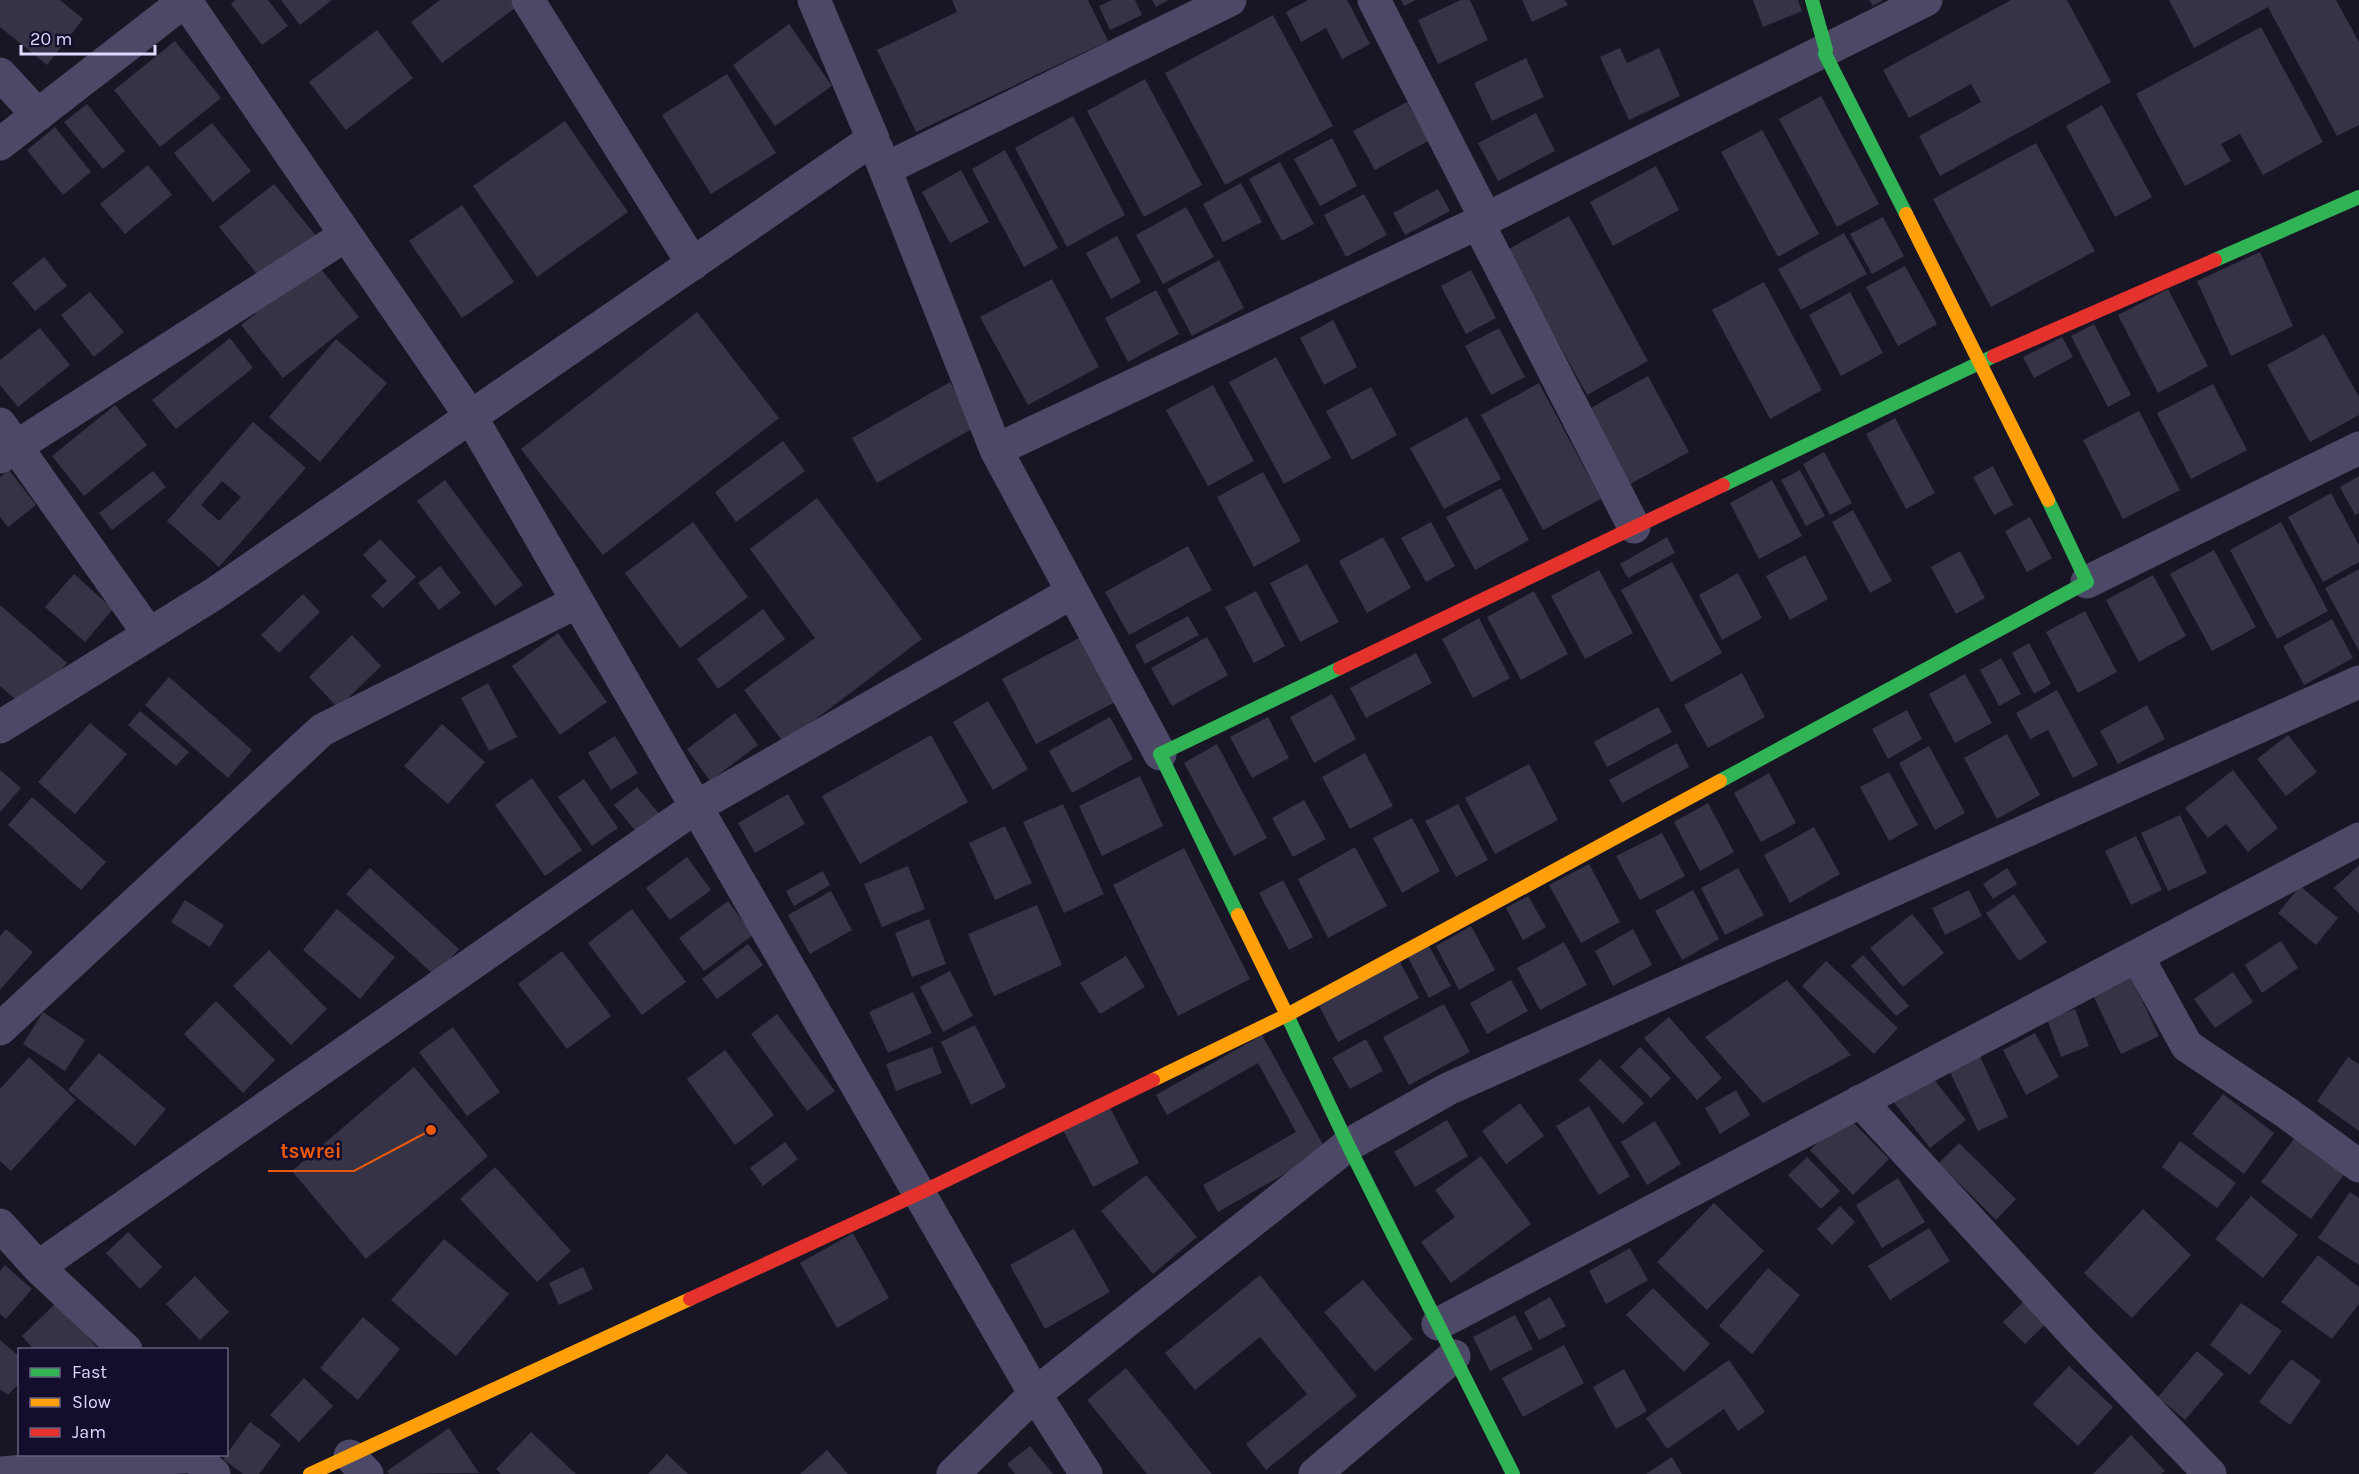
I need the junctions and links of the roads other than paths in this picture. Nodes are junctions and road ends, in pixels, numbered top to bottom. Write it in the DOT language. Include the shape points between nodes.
graph roads {
  1 [pos="185,0"];
  2 [pos="528,0"];
  3 [pos="814,0"];
  4 [pos="1230,0"];
  5 [pos="1374,0"];
  6 [pos="1812,0"];
  7 [pos="1926,0"];
  8 [pos="1826,50"];
  9 [pos="0,74"];
  10 [pos="38,115"];
  11 [pos="873,139"];
  12 [pos="0,144"];
  13 [pos="885,169"];
  14 [pos="2359,197"];
  15 [pos="1482,221"];
  16 [pos="346,235"];
  17 [pos="693,264"];
  18 [pos="1981,362"];
  19 [pos="471,417"];
  20 [pos="6,443"];
  21 [pos="2359,448"];
  22 [pos="996,450"];
  23 [pos="1634,527"];
  24 [pos="2087,582"];
  25 [pos="1071,593"];
  26 [pos="577,602"];
  27 [pos="149,634"];
  28 [pos="2359,682"];
  29 [pos="0,728"];
  30 [pos="1160,754"];
  31 [pos="696,807"];
  32 [pos="2359,839"];
  33 [pos="2137,957"];
  34 [pos="1287,1015"];
  35 [pos="0,1029"];
  36 [pos="1860,1101"];
  37 [pos="1348,1144"];
  38 [pos="2359,1166"];
  39 [pos="920,1193"];
  40 [pos="0,1225"];
  41 [pos="38,1267"];
  42 [pos="1438,1324"];
  43 [pos="124,1348"];
  44 [pos="1454,1356"];
  45 [pos="1035,1394"];
  46 [pos="200,1461"];
  47 [pos="359,1465"];
  48 [pos="0,1473"];
  49 [pos="310,1474"];
  50 [pos="953,1474"];
  51 [pos="1086,1474"];
  52 [pos="1315,1474"];
  53 [pos="1512,1474"];
  54 [pos="2210,1474"];
  1 -- 10 [label="street"];
  1 -- 16 [label="street"];
  2 -- 17 [label="street"];
  3 -- 11 [label="street"];
  4 -- 13 [label="street"];
  5 -- 15 [label="street"];
  6 -- 8 [label="street"];
  7 -- 8 [label="street"];
  8 -- 15 [label="street"];
  8 -- 18 [label="street"];
  9 -- 10 [label="street"];
  10 -- 12 [label="street"];
  11 -- 13 [label="street"];
  11 -- 17 [label="street"];
  13 -- 22 [label="street"];
  14 -- 18 [label="street"];
  15 -- 22 [label="street"];
  15 -- 23 [label="street"];
  16 -- 19 [label="street"];
  16 -- 20 [label="street"];
  17 -- 19 [label="street"];
  18 -- 23 [label="street"];
  18 -- 24 [label="street"];
  19 -- 26 [label="street"];
  19 -- 27 [label="street" via="214,594"];
  20 -- 27 [label="street"];
  21 -- 24 [label="street"];
  22 -- 25 [label="street"];
  23 -- 30 [label="street"];
  24 -- 34 [label="street"];
  25 -- 30 [label="street"];
  25 -- 31 [label="street"];
  26 -- 31 [label="street"];
  26 -- 35 [label="street" via="322,730"];
  27 -- 29 [label="street"];
  28 -- 37 [label="street" via="1458,1084"];
  30 -- 34 [label="street"];
  31 -- 39 [label="street"];
  31 -- 41 [label="street"];
  32 -- 33 [label="street"];
  33 -- 36 [label="street"];
  33 -- 38 [label="street" via="2187,1046"];
  34 -- 37 [label="street"];
  34 -- 39 [label="street"];
  36 -- 42 [label="street"];
  36 -- 54 [label="street" via="2079,1339"];
  37 -- 42 [label="street"];
  37 -- 45 [label="street"];
  39 -- 45 [label="street"];
  39 -- 47 [label="street"];
  40 -- 41 [label="street"];
  41 -- 43 [label="street"];
  42 -- 44 [label="street"];
  44 -- 52 [label="street"];
  44 -- 53 [label="street"];
  45 -- 50 [label="street"];
  45 -- 51 [label="street"];
  46 -- 48 [label="street"];
  47 -- 49 [label="street"];
}
